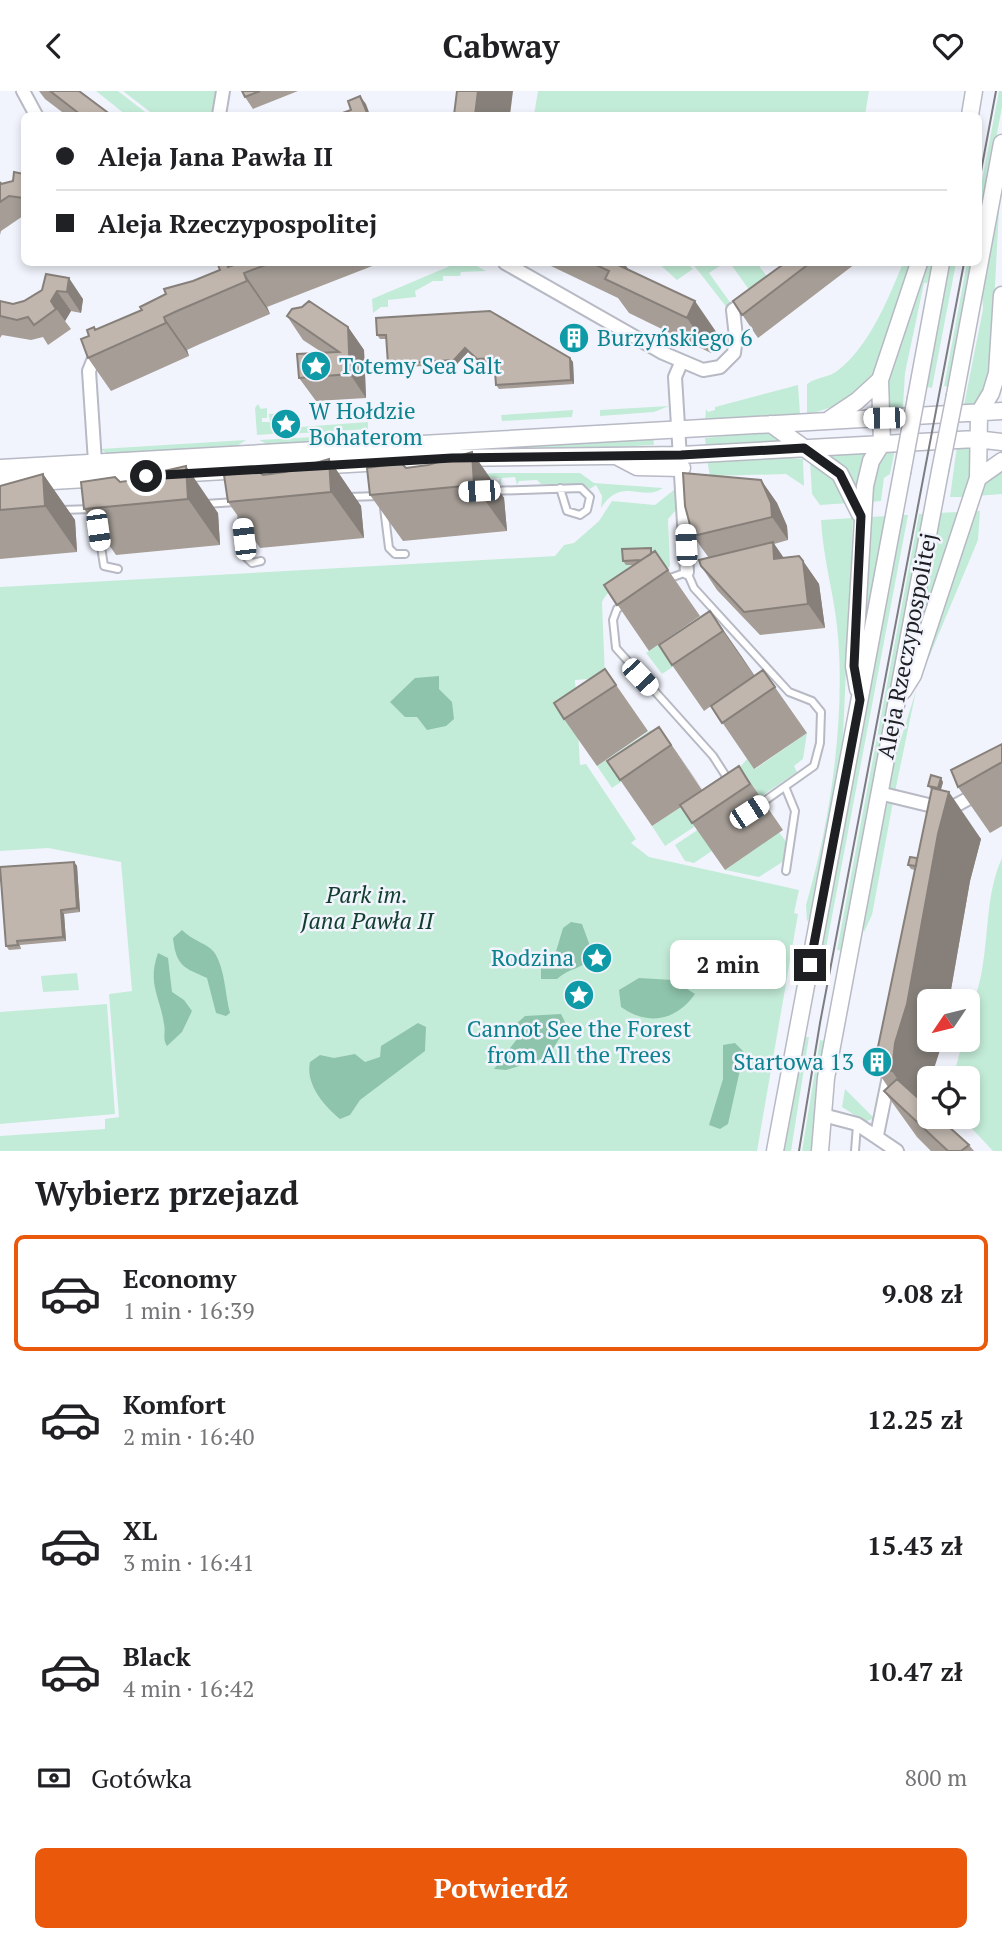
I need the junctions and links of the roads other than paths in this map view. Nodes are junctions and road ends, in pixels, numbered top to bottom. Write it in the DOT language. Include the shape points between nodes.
graph roads {
  1 [pos="23,91"];
  2 [pos="223,91"];
  3 [pos="974,91"];
  4 [pos="220,111"];
  5 [pos="34,112"];
  6 [pos="970,112"];
  7 [pos="1002,151"];
  8 [pos="982,255"];
  9 [pos="510,266"];
  10 [pos="918,266"];
  11 [pos="941,266"];
  12 [pos="980,266"];
  13 [pos="768,286"];
  14 [pos="1002,295"];
  15 [pos="1001,343"];
  16 [pos="118,345"];
  17 [pos="681,363"];
  18 [pos="880,380"];
  19 [pos="1002,411"];
  20 [pos="979,413"];
  21 [pos="884,418"];
  22 [pos="830,419"];
  23 [pos="771,424"];
  24 [pos="679,430"];
  25 [pos="976,439"];
  26 [pos="1002,442"];
  27 [pos="882,443"];
  28 [pos="804,448"];
  29 [pos="682,461"];
  30 [pos="1002,461"];
  31 [pos="95,462"];
  32 [pos="377,462"];
  33 [pos="0,468"];
  34 [pos="978,478"];
  35 [pos="92,479"];
  36 [pos="0,484"];
  37 [pos="560,488"];
  38 [pos="479,491"];
  39 [pos="382,496"];
  40 [pos="333,498"];
  41 [pos="190,504"];
  42 [pos="99,508"];
  43 [pos="52,510"];
  44 [pos="861,516"];
  45 [pos="404,554"];
  46 [pos="261,562"];
  47 [pos="118,569"];
  48 [pos="687,572"];
  49 [pos="860,700"];
  50 [pos="895,706"];
  51 [pos="1002,781"];
  52 [pos="786,789"];
  53 [pos="879,793"];
  54 [pos="948,810"];
  55 [pos="942,826"];
  56 [pos="786,871"];
  57 [pos="894,1052"];
  58 [pos="823,1115"];
  59 [pos="857,1124"];
  60 [pos="877,1135"];
  61 [pos="775,1151"];
  62 [pos="820,1151"];
  63 [pos="855,1151"];
  64 [pos="897,1151"];
  1 -- 5 [label="street"];
  2 -- 4 [label="street"];
  3 -- 6 [label="main road"];
  7 -- 8 [label="main road, Aleja Rzeczypospolitej, bridge"];
  9 -- 17 [label="street"];
  10 -- 18 [label="main road"];
  11 -- 49 [label="main road, Aleja Rzeczypospolitej, bridge"];
  12 -- 50 [label="main road, Aleja Rzeczypospolitej, bridge"];
  13 -- 17 [label="street" via="733,310 736,343 724,364 703,370"];
  14 -- 15 [label="main road"];
  15 -- 20 [label="main road" via="995,383"];
  16 -- 31 [label="street" via="93,361 89,371"];
  17 -- 24 [label="street" via="675,377"];
  18 -- 21 [label="main road"];
  18 -- 22 [label="main road"];
  19 -- 20 [label="main road"];
  20 -- 21 [label="main road"];
  20 -- 25 [label="main road"];
  21 -- 22 [label="main road"];
  21 -- 27 [label="main road"];
  22 -- 23 [label="main road"];
  23 -- 24 [label="main road"];
  23 -- 28 [label="main road"];
  24 -- 29 [label="street"];
  24 -- 31 [label="main road"];
  25 -- 26 [label="main road"];
  25 -- 27 [label="main road"];
  25 -- 34 [label="main road"];
  27 -- 28 [label="main road"];
  27 -- 44 [label="main road" via="867,471"];
  28 -- 29 [label="main road"];
  28 -- 44 [label="main road" via="840,474"];
  29 -- 32 [label="main road" via="616,456"];
  29 -- 48 [label="street"];
  30 -- 34 [label="main road"];
  31 -- 33 [label="main road"];
  31 -- 35 [label="main road"];
  32 -- 35 [label="main road"];
  32 -- 39 [label="street"];
  34 -- 50 [label="main road" via="913,675"];
  35 -- 36 [label="main road"];
  35 -- 42 [label="street"];
  37 -- 37 [label="lane" via="585,490 591,502 587,510 580,515 567,511"];
  37 -- 38 [label="lane"];
  39 -- 40 [label="lane"];
  39 -- 45 [label="lane" via="389,548"];
  41 -- 46 [label="lane" via="240,502 246,557 252,563"];
  42 -- 43 [label="lane"];
  42 -- 47 [label="lane" via="104,566"];
  44 -- 49 [label="main road" via="854,666"];
  48 -- 52 [label="lane" via="694,588 789,692 812,701 821,712 814,767"];
  48 -- 52 [label="lane" via="656,583 617,609 615,648 713,756 749,812"];
  49 -- 61 [label="main road, Aleja Rzeczypospolitej"];
  50 -- 53 [label="main road, Aleja Rzeczypospolitej"];
  51 -- 54 [label="street"];
  52 -- 56 [label="lane" via="795,811"];
  53 -- 54 [label="street"];
  53 -- 58 [label="main road, Aleja Rzeczypospolitej"];
  54 -- 55 [label="street"];
  57 -- 60 [label="street"];
  58 -- 59 [label="street"];
  58 -- 62 [label="main road, Aleja Rzeczypospolitej"];
  59 -- 60 [label="street"];
  59 -- 63 [label="lane"];
  60 -- 64 [label="street"];
}
